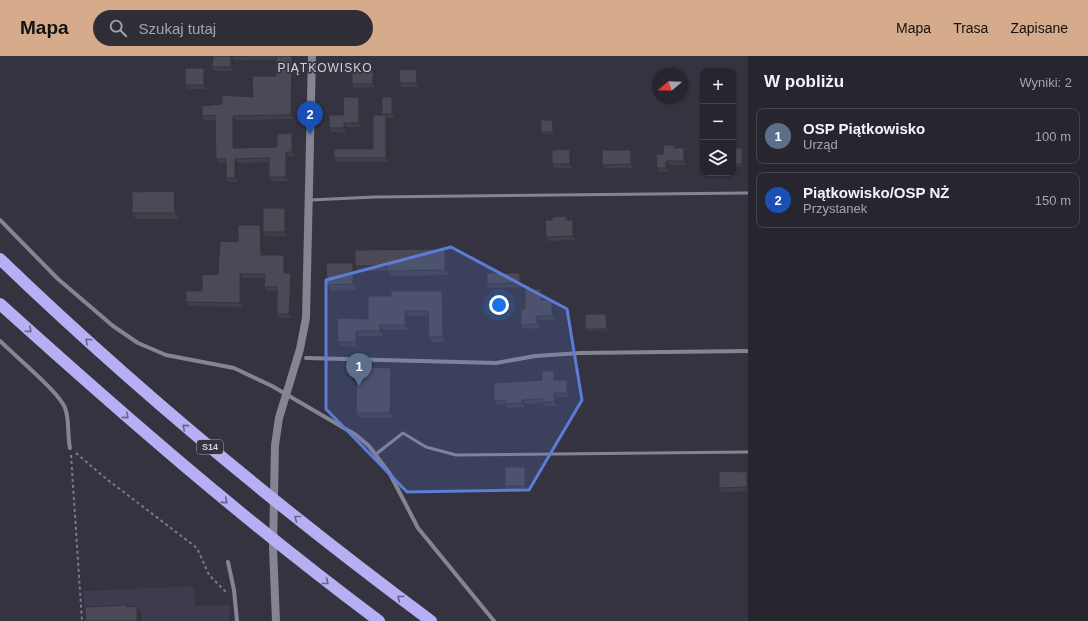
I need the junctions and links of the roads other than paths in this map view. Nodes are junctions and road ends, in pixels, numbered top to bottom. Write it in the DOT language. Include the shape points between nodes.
graph roads {
  1 [pos="312,56"];
  2 [pos="748,193"];
  3 [pos="310,200"];
  4 [pos="0,220"];
  5 [pos="0,259"];
  6 [pos="0,304"];
  7 [pos="0,341"];
  8 [pos="748,351"];
  9 [pos="306,358"];
  10 [pos="285,394"];
  11 [pos="70,448"];
  12 [pos="748,452"];
  13 [pos="376,454"];
  14 [pos="228,562"];
  15 [pos="238,621"];
  16 [pos="276,621"];
  17 [pos="379,621"];
  18 [pos="431,621"];
  19 [pos="494,621"];
  1 -- 3 [label="street"];
  2 -- 3 [label="lane" via="383,196"];
  3 -- 10 [label="street" via="306,318 300,349"];
  4 -- 10 [label="street" via="58,279 113,326 138,343 166,355 234,368"];
  18 -- 5 [label="highway, S14, one-way" via="322,538 182,424"];
  6 -- 17 [label="highway, one-way" via="165,451 252,523"];
  7 -- 11 [label="street" via="59,398 68,417"];
  8 -- 9 [label="street" via="580,353 535,356 496,363"];
  10 -- 13 [label="street" via="356,435"];
  10 -- 16 [label="street" via="275,445"];
  12 -- 13 [label="lane" via="456,455 426,447 403,433"];
  13 -- 19 [label="street" via="390,474 418,528"];
  14 -- 15 [label="street"];
}
